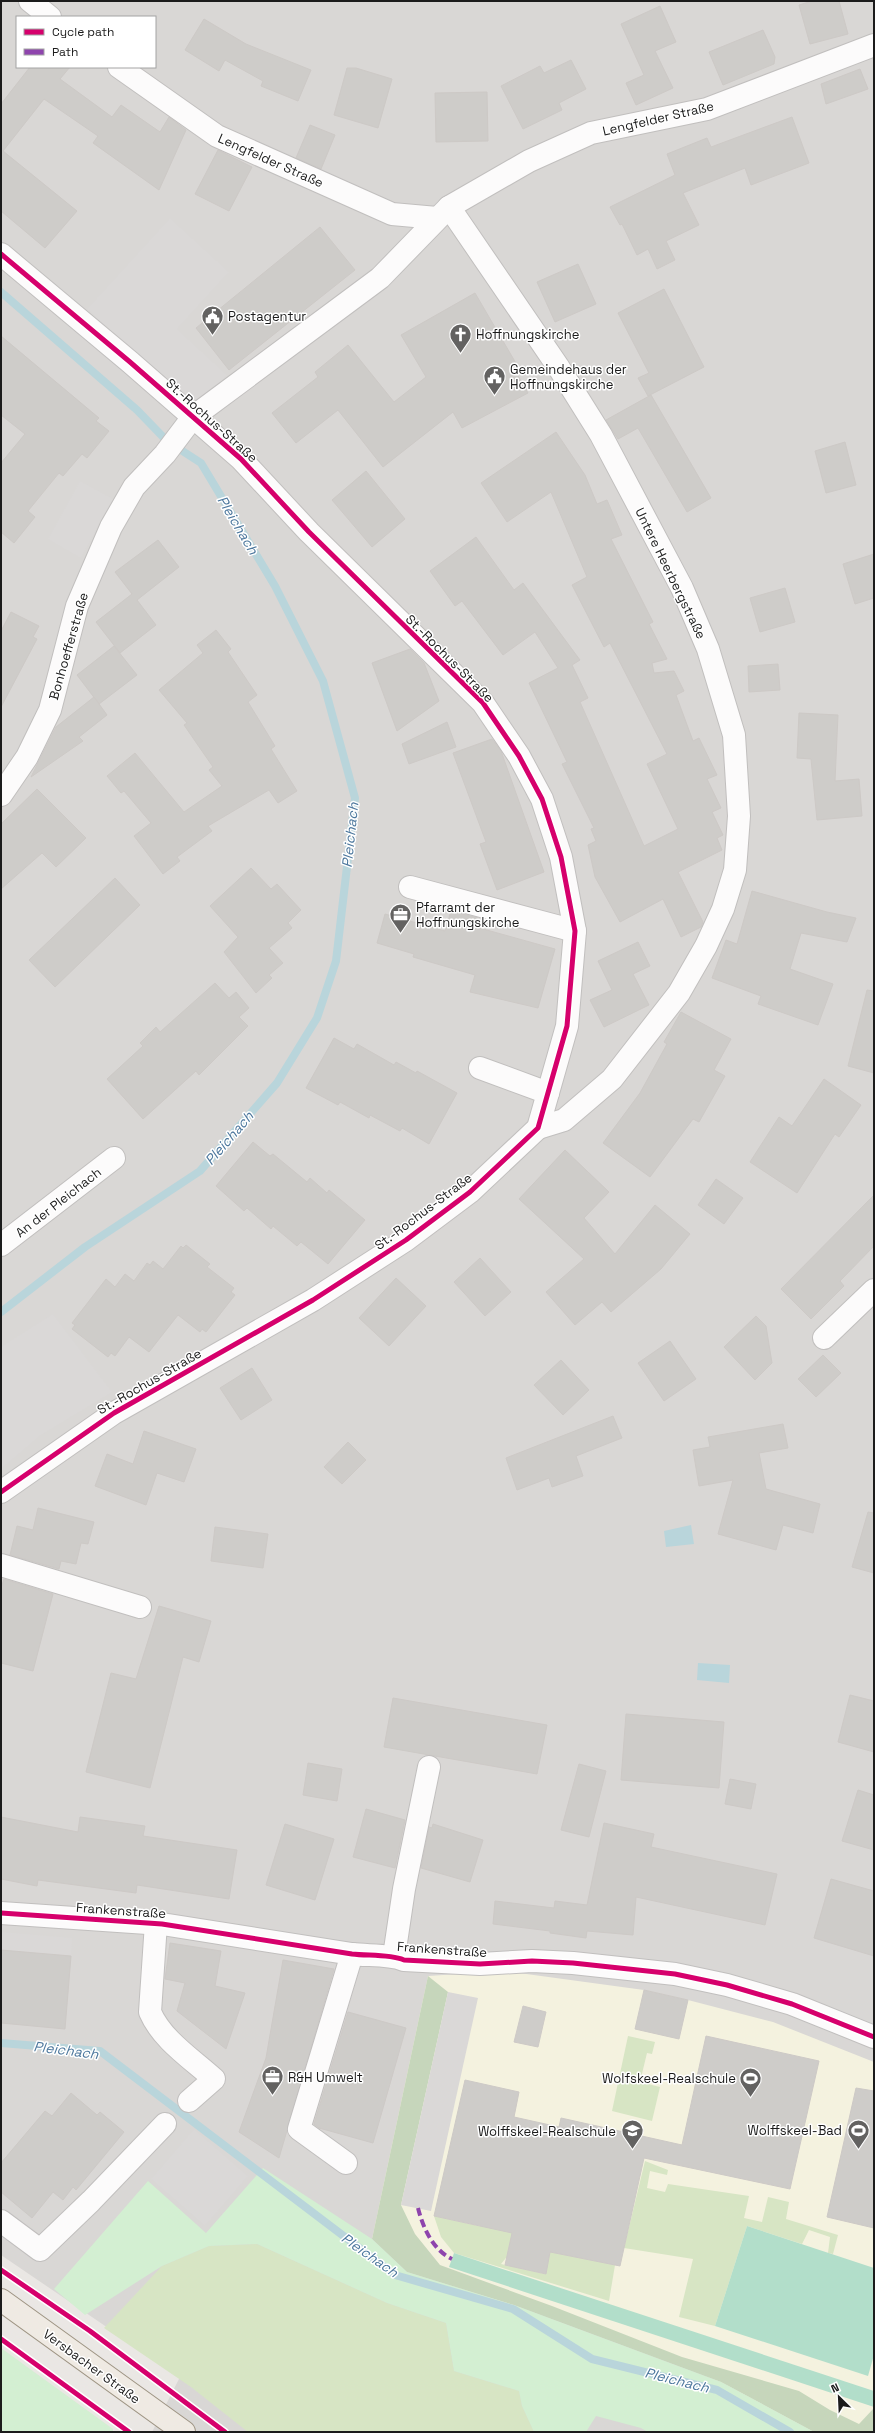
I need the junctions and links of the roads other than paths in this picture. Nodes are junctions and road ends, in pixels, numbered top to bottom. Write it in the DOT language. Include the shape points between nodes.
graph roads {
  1 [pos="30,1"];
  2 [pos="49,16"];
  3 [pos="874,45"];
  4 [pos="120,68"];
  5 [pos="443,212"];
  6 [pos="1,254"];
  7 [pos="193,418"];
  8 [pos="1,795"];
  9 [pos="410,887"];
  10 [pos="575,930"];
  11 [pos="480,1068"];
  12 [pos="548,1092"];
  13 [pos="538,1128"];
  14 [pos="114,1158"];
  15 [pos="1,1245"];
  16 [pos="874,1290"];
  17 [pos="824,1338"];
  18 [pos="1,1492"];
  19 [pos="1,1565"];
  20 [pos="140,1607"];
  21 [pos="429,1767"];
  22 [pos="1,1913"];
  23 [pos="156,1923"];
  24 [pos="352,1954"];
  25 [pos="394,1956"];
  26 [pos="874,2037"];
  27 [pos="189,2101"];
  28 [pos="166,2124"];
  29 [pos="346,2163"];
  30 [pos="1,2221"];
  31 [pos="1,2300"];
  32 [pos="184,2432"];
  1 -- 2 [label="street"];
  3 -- 5 [label="street, Lengfelder Straße" via="707,109 591,134 570,142 529,161"];
  4 -- 5 [label="street, Lengfelder Straße" via="217,136 392,214"];
  5 -- 7 [label="street, Bonhoefferstraße" via="380,278"];
  5 -- 13 [label="street, Untere Heerbergstraße" via="554,362 601,435 682,588 708,649 734,735 739,816 735,870 723,909 706,946 679,993 612,1079 564,1120"];
  6 -- 7 [label="street, St.-Rochus-Straße"];
  7 -- 8 [label="street, Bonhoefferstraße" via="165,454 134,487 111,527 77,606 50,710 27,757"];
  7 -- 10 [label="street, St.-Rochus-Straße" via="241,459 315,537 483,703 520,756 542,799 561,857"];
  9 -- 10 [label="street"];
  10 -- 12 [label="street, St.-Rochus-Straße" via="567,1026"];
  11 -- 12 [label="street"];
  12 -- 13 [label="street, St.-Rochus-Straße"];
  13 -- 18 [label="street, St.-Rochus-Straße" via="470,1192 406,1240 313,1300 114,1413"];
  14 -- 15 [label="street, An der Pleichach"];
  16 -- 17 [label="street"];
  19 -- 20 [label="street"];
  21 -- 25 [label="street" via="404,1889"];
  22 -- 23 [label="street, Frankenstraße"];
  23 -- 24 [label="street, Frankenstraße"];
  23 -- 27 [label="street" via="150,2012 156,2026 214,2078"];
  24 -- 25 [label="street, Frankenstraße"];
  24 -- 29 [label="street" via="299,2129"];
  25 -- 26 [label="street, Frankenstraße" via="404,1960 480,1964 532,1961 573,1963 675,1974 727,1985 792,2004"];
  28 -- 30 [label="street" via="40,2250"];
  31 -- 32 [label="main road, Versbacher Straße"];
}
